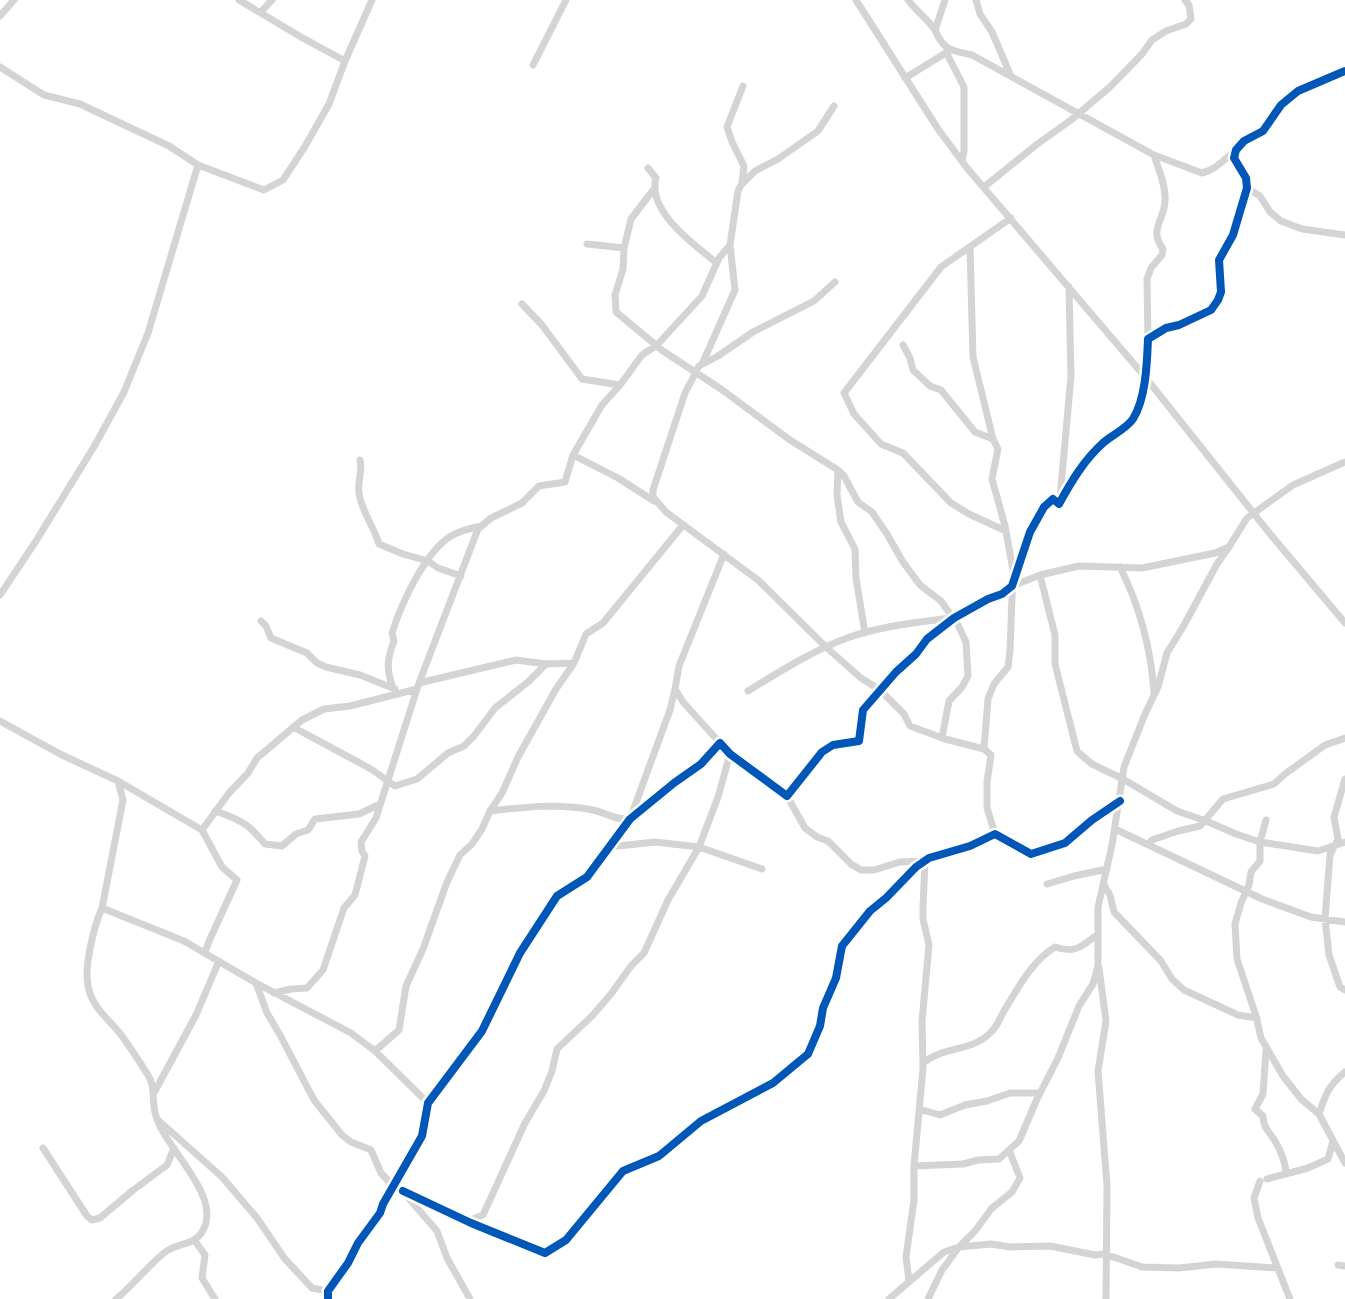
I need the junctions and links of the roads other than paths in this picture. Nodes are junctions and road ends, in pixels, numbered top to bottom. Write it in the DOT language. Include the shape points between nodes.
graph roads {
  1 [pos="14,0"];
  2 [pos="239,0"];
  3 [pos="272,0"];
  4 [pos="372,0"];
  5 [pos="566,0"];
  6 [pos="856,0"];
  7 [pos="908,0"];
  8 [pos="945,0"];
  9 [pos="976,0"];
  10 [pos="1185,0"];
  11 [pos="261,12"];
  12 [pos="0,16"];
  13 [pos="935,30"];
  14 [pos="948,51"];
  15 [pos="345,61"];
  16 [pos="533,65"];
  17 [pos="0,67"];
  18 [pos="1345,71"];
  19 [pos="1011,76"];
  20 [pos="905,78"];
  21 [pos="743,86"];
  22 [pos="834,106"];
  23 [pos="1080,113"];
  24 [pos="1236,150"];
  25 [pos="1154,155"];
  26 [pos="962,161"];
  27 [pos="198,165"];
  28 [pos="648,168"];
  29 [pos="741,185"];
  30 [pos="984,187"];
  31 [pos="1247,188"];
  32 [pos="654,189"];
  33 [pos="1011,218"];
  34 [pos="1345,235"];
  35 [pos="587,244"];
  36 [pos="730,245"];
  37 [pos="970,247"];
  38 [pos="624,248"];
  39 [pos="717,263"];
  40 [pos="835,282"];
  41 [pos="1069,286"];
  42 [pos="522,304"];
  43 [pos="1148,339"];
  44 [pos="657,345"];
  45 [pos="903,345"];
  46 [pos="703,363"];
  47 [pos="695,372"];
  48 [pos="1146,378"];
  49 [pos="620,385"];
  50 [pos="993,439"];
  51 [pos="573,455"];
  52 [pos="360,460"];
  53 [pos="1345,462"];
  54 [pos="838,470"];
  55 [pos="657,503"];
  56 [pos="1059,504"];
  57 [pos="1254,513"];
  58 [pos="683,525"];
  59 [pos="482,526"];
  60 [pos="1006,531"];
  61 [pos="1229,547"];
  62 [pos="724,554"];
  63 [pos="428,561"];
  64 [pos="1120,567"];
  65 [pos="1040,575"];
  66 [pos="461,576"];
  67 [pos="1012,586"];
  68 [pos="0,595"];
  69 [pos="954,618"];
  70 [pos="261,621"];
  71 [pos="1345,623"];
  72 [pos="865,633"];
  73 [pos="827,648"];
  74 [pos="574,663"];
  75 [pos="546,664"];
  76 [pos="418,686"];
  77 [pos="675,689"];
  78 [pos="397,690"];
  79 [pos="880,690"];
  80 [pos="748,691"];
  81 [pos="1154,695"];
  82 [pos="0,721"];
  83 [pos="293,727"];
  84 [pos="942,738"];
  85 [pos="1345,738"];
  86 [pos="720,743"];
  87 [pos="984,749"];
  88 [pos="730,754"];
  89 [pos="1123,779"];
  90 [pos="1345,779"];
  91 [pos="387,780"];
  92 [pos="118,781"];
  93 [pos="1343,792"];
  94 [pos="787,796"];
  95 [pos="1120,801"];
  96 [pos="380,804"];
  97 [pos="215,811"];
  98 [pos="490,811"];
  99 [pos="630,819"];
  100 [pos="1266,820"];
  101 [pos="1206,821"];
  102 [pos="1115,829"];
  103 [pos="202,830"];
  104 [pos="995,834"];
  105 [pos="1260,842"];
  106 [pos="1345,842"];
  107 [pos="1148,844"];
  108 [pos="1335,844"];
  109 [pos="609,847"];
  110 [pos="699,847"];
  111 [pos="925,861"];
  112 [pos="762,869"];
  113 [pos="1107,869"];
  114 [pos="1047,884"];
  115 [pos="1103,885"];
  116 [pos="1246,891"];
  117 [pos="102,908"];
  118 [pos="1325,919"];
  119 [pos="1345,922"];
  120 [pos="1098,934"];
  121 [pos="205,952"];
  122 [pos="219,961"];
  123 [pos="1098,966"];
  124 [pos="256,983"];
  125 [pos="1345,990"];
  126 [pos="274,993"];
  127 [pos="1257,1018"];
  128 [pos="1267,1048"];
  129 [pos="375,1051"];
  130 [pos="923,1063"];
  131 [pos="1345,1072"];
  132 [pos="154,1092"];
  133 [pos="1040,1093"];
  134 [pos="428,1103"];
  135 [pos="919,1109"];
  136 [pos="1319,1114"];
  137 [pos="157,1120"];
  138 [pos="1333,1141"];
  139 [pos="43,1148"];
  140 [pos="174,1148"];
  141 [pos="1009,1150"];
  142 [pos="1345,1163"];
  143 [pos="914,1166"];
  144 [pos="1286,1174"];
  145 [pos="393,1187"];
  146 [pos="403,1191"];
  147 [pos="471,1223"];
  148 [pos="195,1241"];
  149 [pos="959,1247"];
  150 [pos="1105,1254"];
  151 [pos="1277,1268"];
  152 [pos="909,1281"];
  153 [pos="328,1295"];
  154 [pos="116,1299"];
  155 [pos="215,1299"];
  156 [pos="470,1299"];
  157 [pos="889,1299"];
  158 [pos="928,1299"];
  159 [pos="1106,1299"];
  160 [pos="1290,1299"];
  1 -- 12 [label="street"];
  2 -- 11 [label="street"];
  3 -- 11 [label="street"];
  4 -- 15 [label="street"];
  5 -- 16 [label="street"];
  6 -- 20 [label="street"];
  7 -- 13 [label="street"];
  8 -- 13 [label="street"];
  9 -- 19 [label="street"];
  10 -- 23 [label="street" via="1191,19 1152,40"];
  11 -- 15 [label="street"];
  13 -- 14 [label="street"];
  14 -- 19 [label="street" via="972,55"];
  14 -- 20 [label="street"];
  14 -- 26 [label="street" via="964,87"];
  15 -- 27 [label="street" via="329,104 283,180 264,190"];
  17 -- 27 [label="street" via="44,95 80,104"];
  18 -- 24 [label="street" via="1298,91 1263,131"];
  19 -- 23 [label="street"];
  20 -- 26 [label="street"];
  21 -- 29 [label="street" via="727,127 744,166"];
  22 -- 29 [label="street" via="818,131"];
  23 -- 25 [label="street"];
  23 -- 30 [label="street"];
  24 -- 25 [label="street" via="1202,173"];
  24 -- 31 [label="street" via="1234,158"];
  25 -- 43 [label="street" via="1165,200 1156,230 1162,255 1147,279"];
  26 -- 30 [label="street"];
  27 -- 68 [label="street" via="148,333 124,392"];
  28 -- 32 [label="street" via="656,178"];
  29 -- 36 [label="street"];
  30 -- 33 [label="street"];
  31 -- 34 [label="street" via="1281,221"];
  31 -- 43 [label="street" via="1219,260 1218,300 1211,310"];
  32 -- 38 [label="street" via="631,219"];
  32 -- 39 [label="street" via="681,235"];
  33 -- 37 [label="street"];
  33 -- 41 [label="street"];
  35 -- 38 [label="street"];
  36 -- 39 [label="street"];
  36 -- 46 [label="street" via="735,290"];
  37 -- 50 [label="street" via="973,357"];
  37 -- 60 [label="street" via="933,276 844,393 854,414 881,444 903,453 951,503"];
  38 -- 44 [label="street" via="616,312"];
  39 -- 44 [label="street" via="702,296"];
  40 -- 46 [label="street" via="814,301"];
  41 -- 48 [label="street"];
  41 -- 56 [label="street" via="1071,376"];
  42 -- 49 [label="street" via="582,379"];
  43 -- 48 [label="street"];
  44 -- 47 [label="street"];
  44 -- 49 [label="street" via="642,355"];
  45 -- 50 [label="street" via="913,370 941,390 975,432"];
  46 -- 47 [label="street"];
  47 -- 54 [label="street"];
  47 -- 55 [label="street" via="653,490"];
  48 -- 56 [label="street" via="1132,420 1090,457"];
  48 -- 57 [label="street"];
  49 -- 51 [label="street"];
  50 -- 60 [label="street" via="998,449 992,479"];
  51 -- 55 [label="street"];
  51 -- 59 [label="street" via="565,482 539,486 522,503"];
  52 -- 63 [label="street" via="359,494 379,544"];
  53 -- 57 [label="street" via="1293,485"];
  54 -- 69 [label="street" via="920,585"];
  54 -- 72 [label="street" via="841,522 855,549"];
  55 -- 58 [label="street"];
  56 -- 67 [label="street" via="1053,499 1044,507"];
  57 -- 61 [label="street"];
  57 -- 71 [label="street"];
  58 -- 62 [label="street"];
  58 -- 74 [label="street" via="603,623 586,634"];
  59 -- 63 [label="street" via="449,537"];
  59 -- 66 [label="street"];
  60 -- 67 [label="street"];
  61 -- 64 [label="street" via="1142,568"];
  61 -- 81 [label="street" via="1167,653"];
  62 -- 73 [label="street"];
  62 -- 77 [label="street" via="679,666"];
  63 -- 66 [label="street"];
  63 -- 78 [label="street" via="411,586 392,633 388,674"];
  64 -- 65 [label="street" via="1079,566"];
  64 -- 81 [label="street" via="1137,600"];
  65 -- 67 [label="street"];
  65 -- 89 [label="street" via="1055,635 1055,664 1078,752"];
  66 -- 76 [label="street"];
  67 -- 69 [label="street"];
  67 -- 87 [label="street" via="1008,667 988,699"];
  69 -- 72 [label="street"];
  69 -- 79 [label="street"];
  69 -- 84 [label="street" via="966,642 968,676 949,701"];
  70 -- 78 [label="street" via="271,638 307,653 317,663"];
  72 -- 73 [label="street"];
  73 -- 79 [label="street"];
  73 -- 80 [label="street"];
  74 -- 75 [label="street"];
  74 -- 98 [label="street"];
  75 -- 76 [label="street" via="516,660"];
  75 -- 91 [label="street" via="495,708 464,746 417,779 395,786"];
  76 -- 78 [label="street"];
  76 -- 91 [label="street"];
  77 -- 86 [label="street"];
  77 -- 99 [label="street"];
  78 -- 83 [label="street" via="324,709"];
  79 -- 84 [label="street" via="910,726"];
  79 -- 94 [label="street" via="863,710 859,741 822,752"];
  81 -- 89 [label="street"];
  82 -- 92 [label="street"];
  83 -- 91 [label="street"];
  83 -- 97 [label="street" via="257,758"];
  84 -- 87 [label="street"];
  85 -- 101 [label="street" via="1325,745 1274,784 1223,799"];
  86 -- 88 [label="street"];
  86 -- 99 [label="street"];
  87 -- 104 [label="street" via="991,755 987,808"];
  88 -- 94 [label="street"];
  88 -- 110 [label="street"];
  89 -- 95 [label="street"];
  89 -- 101 [label="street" via="1177,811"];
  90 -- 93 [label="street"];
  91 -- 96 [label="street"];
  92 -- 103 [label="street"];
  92 -- 117 [label="street" via="123,800"];
  93 -- 108 [label="street" via="1334,817"];
  94 -- 111 [label="street" via="805,828 861,870"];
  95 -- 102 [label="street"];
  95 -- 104 [label="street" via="1065,843 1031,854"];
  96 -- 97 [label="street" via="359,814 315,819 308,830 282,846 265,844 251,828"];
  96 -- 126 [label="street" via="361,842 365,856 355,895 344,908 323,970 307,988"];
  97 -- 103 [label="street"];
  98 -- 99 [label="street" via="542,805"];
  98 -- 129 [label="street" via="447,882 406,986 399,1030"];
  99 -- 109 [label="street"];
  100 -- 105 [label="street"];
  101 -- 105 [label="street"];
  101 -- 107 [label="street"];
  102 -- 107 [label="street"];
  102 -- 113 [label="street"];
  103 -- 121 [label="street" via="222,867 237,880"];
  104 -- 111 [label="street"];
  105 -- 108 [label="street" via="1318,851"];
  105 -- 116 [label="street" via="1260,861"];
  106 -- 108 [label="street"];
  107 -- 116 [label="street"];
  108 -- 118 [label="street"];
  109 -- 110 [label="street" via="655,842"];
  109 -- 134 [label="street" via="587,877 557,896 520,953 485,1026"];
  110 -- 112 [label="street"];
  110 -- 147 [label="street" via="644,953 557,1049 544,1091 483,1215"];
  111 -- 130 [label="street" via="923,919 929,945"];
  111 -- 147 [label="street" via="870,911 842,946 808,1054 773,1083 701,1121 659,1156 623,1171 566,1240 545,1253"];
  113 -- 114 [label="street"];
  113 -- 115 [label="street"];
  115 -- 120 [label="street"];
  115 -- 127 [label="street" via="1114,912 1184,990 1238,1015"];
  116 -- 118 [label="street"];
  116 -- 127 [label="street" via="1235,924 1237,959"];
  117 -- 121 [label="street"];
  117 -- 132 [label="street" via="87,983 98,1010 123,1037"];
  118 -- 119 [label="street"];
  118 -- 125 [label="street" via="1329,955"];
  120 -- 123 [label="street"];
  120 -- 130 [label="street" via="1079,948 1055,947 1042,955 992,1032 975,1045 951,1049"];
  121 -- 122 [label="street"];
  122 -- 124 [label="street"];
  122 -- 132 [label="street"];
  123 -- 133 [label="street"];
  123 -- 150 [label="street" via="1106,1021 1098,1071 1107,1185"];
  124 -- 126 [label="street"];
  124 -- 145 [label="street" via="314,1100 342,1135 371,1150"];
  126 -- 129 [label="street"];
  127 -- 128 [label="street"];
  128 -- 136 [label="street" via="1292,1088"];
  128 -- 144 [label="street" via="1263,1094 1255,1109 1277,1144"];
  129 -- 134 [label="street"];
  130 -- 135 [label="street"];
  131 -- 136 [label="street" via="1333,1081"];
  132 -- 137 [label="street"];
  133 -- 135 [label="street" via="1010,1093 940,1115"];
  133 -- 141 [label="street" via="1019,1141"];
  134 -- 145 [label="street" via="422,1136"];
  135 -- 143 [label="street"];
  136 -- 138 [label="street"];
  137 -- 140 [label="street"];
  137 -- 153 [label="street" via="222,1177 285,1259 312,1288"];
  138 -- 142 [label="street"];
  138 -- 144 [label="street" via="1328,1159"];
  139 -- 140 [label="street" via="92,1220 167,1165"];
  140 -- 148 [label="street" via="208,1211"];
  141 -- 143 [label="street" via="999,1159"];
  141 -- 149 [label="street" via="1020,1178"];
  143 -- 152 [label="street" via="906,1257"];
  144 -- 151 [label="street" via="1264,1180 1254,1198"];
  145 -- 146 [label="street"];
  145 -- 153 [label="street"];
  146 -- 147 [label="street"];
  146 -- 156 [label="street" via="437,1231"];
  148 -- 154 [label="street" via="168,1249"];
  148 -- 155 [label="street" via="205,1255 202,1278"];
  149 -- 150 [label="street" via="1050,1246"];
  149 -- 152 [label="street" via="944,1252"];
  149 -- 158 [label="street"];
  150 -- 151 [label="street" via="1142,1267"];
  150 -- 159 [label="street"];
  151 -- 160 [label="street"];
  152 -- 157 [label="street"];
}
